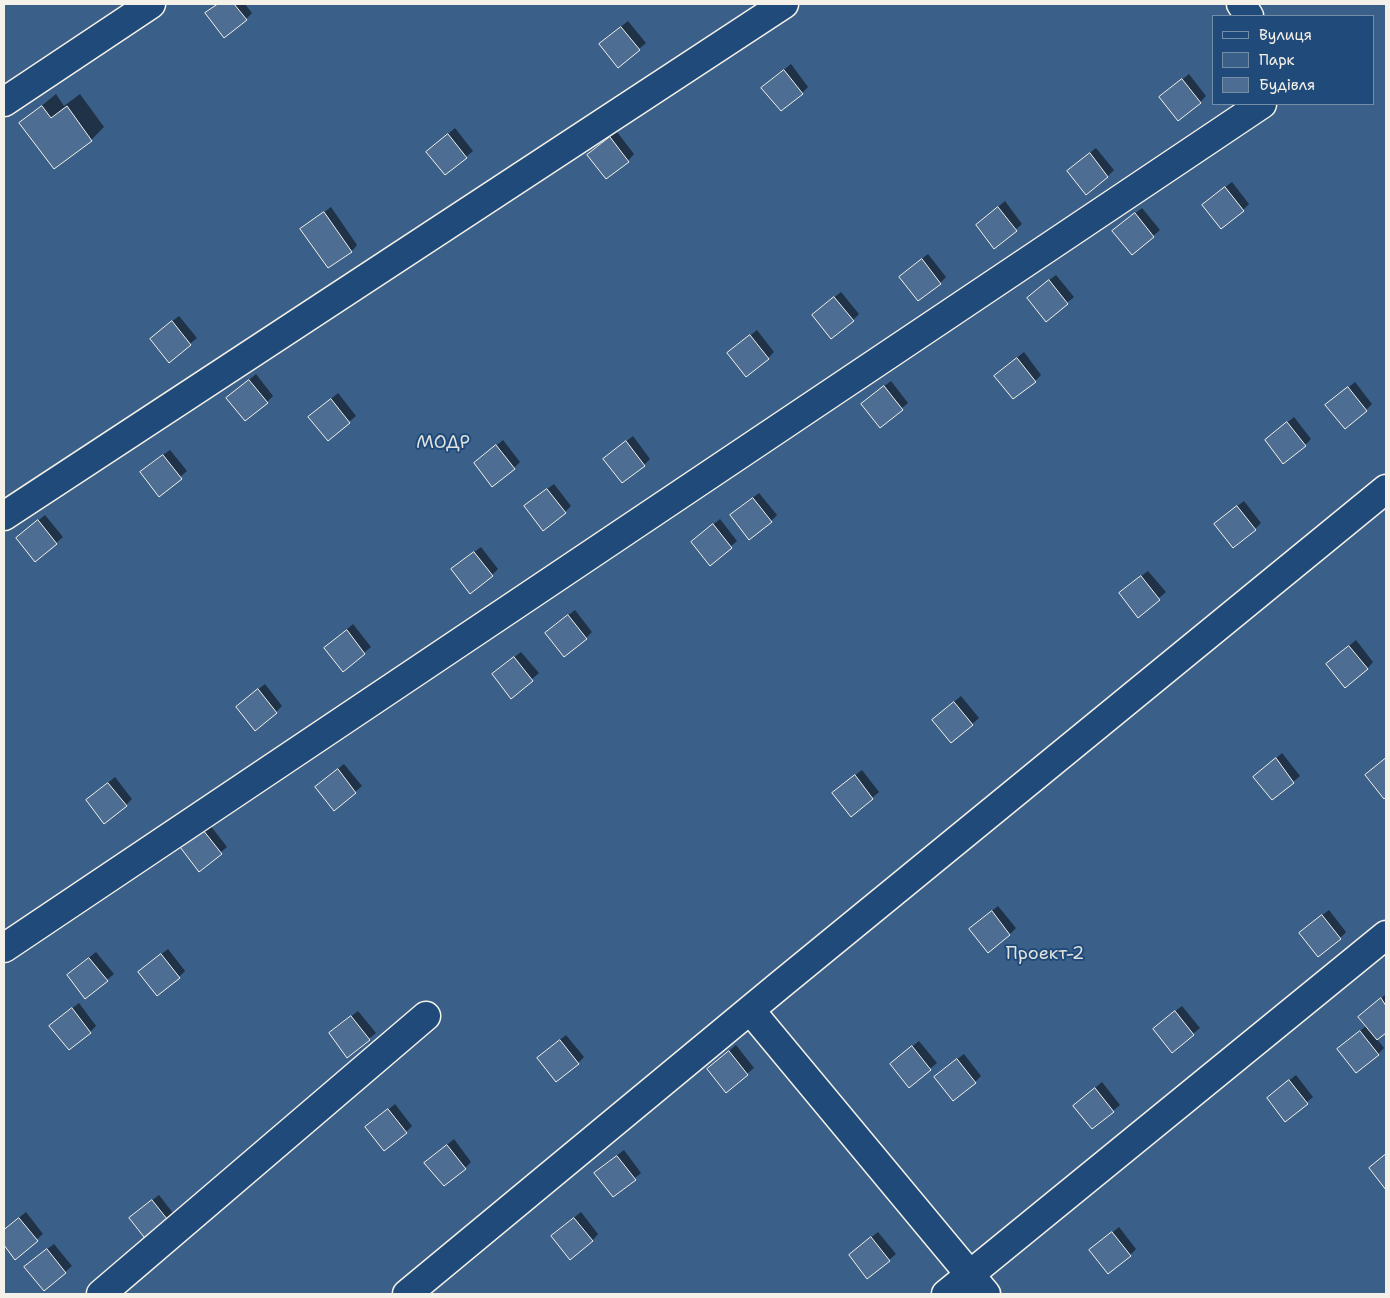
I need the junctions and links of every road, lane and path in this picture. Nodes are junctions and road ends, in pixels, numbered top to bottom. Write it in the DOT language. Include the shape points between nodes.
graph roads {
  1 [pos="152,4"];
  2 [pos="784,4"];
  3 [pos="1241,4"];
  4 [pos="1248,15"];
  5 [pos="4,102"];
  6 [pos="1261,105"];
  7 [pos="1386,489"];
  8 [pos="4,516"];
  9 [pos="1386,936"];
  10 [pos="4,948"];
  11 [pos="750,1010"];
  12 [pos="426,1016"];
  13 [pos="978,1284"];
  14 [pos="101,1294"];
  15 [pos="408,1294"];
  16 [pos="946,1294"];
  1 -- 5 [label="lane"];
  2 -- 8 [label="lane"];
  3 -- 4 [label="lane"];
  6 -- 10 [label="lane"];
  7 -- 11 [label="lane"];
  9 -- 13 [label="lane"];
  11 -- 13 [label="lane"];
  11 -- 15 [label="lane"];
  12 -- 14 [label="lane"];
  13 -- 16 [label="lane"];
}
